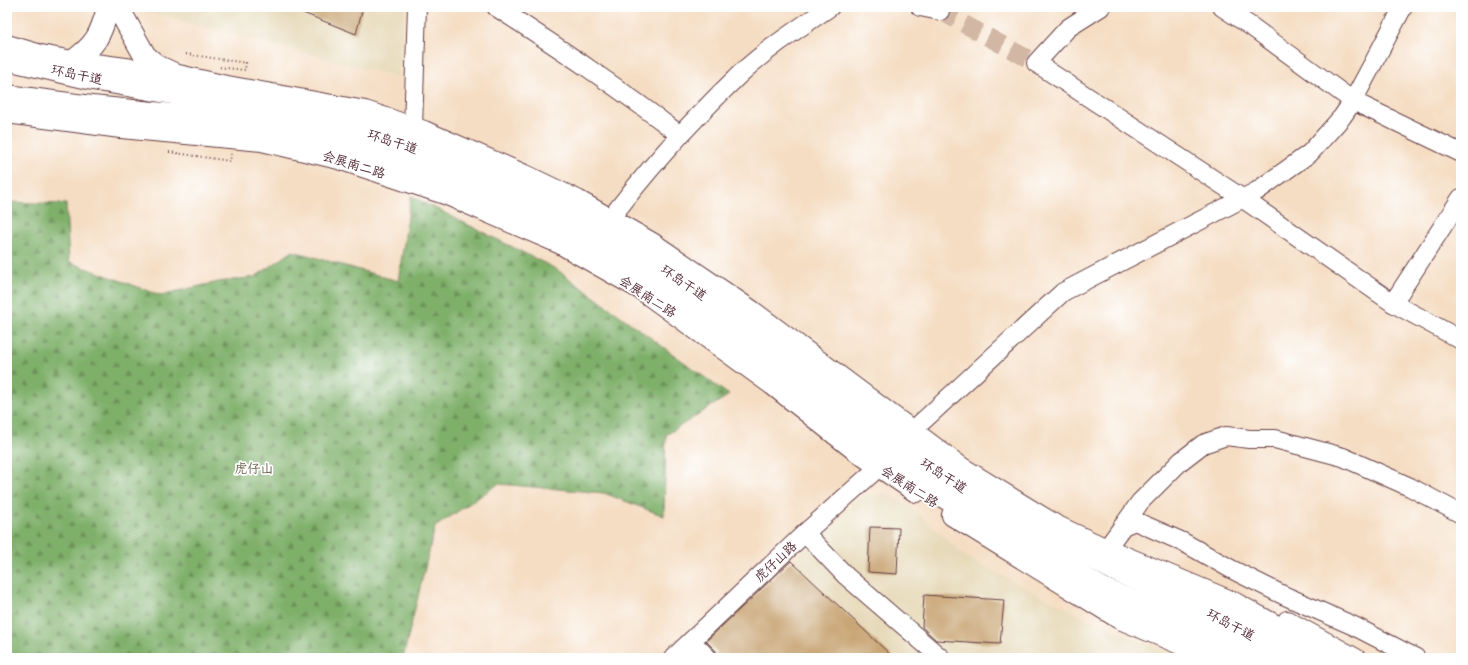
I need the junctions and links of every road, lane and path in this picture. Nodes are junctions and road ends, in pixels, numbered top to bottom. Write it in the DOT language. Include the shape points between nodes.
graph roads {
  1 [pos="417,7"];
  2 [pos="496,7"];
  3 [pos="830,7"];
  4 [pos="920,7"];
  5 [pos="1102,7"];
  6 [pos="1222,7"];
  7 [pos="1403,7"];
  8 [pos="115,9"];
  9 [pos="940,11"];
  10 [pos="7,46"];
  11 [pos="186,54"];
  12 [pos="7,59"];
  13 [pos="72,62"];
  14 [pos="215,66"];
  15 [pos="178,76"];
  16 [pos="7,96"];
  17 [pos="1353,101"];
  18 [pos="70,104"];
  19 [pos="333,106"];
  20 [pos="7,112"];
  21 [pos="121,127"];
  22 [pos="413,128"];
  23 [pos="680,136"];
  24 [pos="384,137"];
  25 [pos="169,152"];
  26 [pos="224,153"];
  27 [pos="1461,153"];
  28 [pos="1242,198"];
  29 [pos="1461,198"];
  30 [pos="605,225"];
  31 [pos="1393,303"];
  32 [pos="1461,340"];
  33 [pos="911,432"];
  34 [pos="879,467"];
  35 [pos="1461,514"];
  36 [pos="1123,526"];
  37 [pos="805,533"];
  38 [pos="1107,545"];
  39 [pos="1150,597"];
  40 [pos="1233,603"];
  41 [pos="691,641"];
  42 [pos="931,655"];
  43 [pos="673,658"];
  44 [pos="708,658"];
  45 [pos="1216,658"];
  46 [pos="1258,658"];
  47 [pos="1294,658"];
  48 [pos="1334,658"];
  49 [pos="1356,658"];
  50 [pos="1416,658"];
  1 -- 22 [label="street"];
  2 -- 23 [label="street" via="584,65"];
  3 -- 23 [label="street" via="780,41 741,74"];
  4 -- 9 [label="street"];
  5 -- 28 [label="street" via="1068,28 1036,63"];
  6 -- 17 [label="street" via="1252,26"];
  7 -- 17 [label="street"];
  8 -- 13 [label="main road" via="96,42"];
  8 -- 15 [label="main road" via="145,56 157,66"];
  10 -- 13 [label="main road"];
  11 -- 14 [label="path" via="246,63 245,70"];
  12 -- 24 [label="main road, 环岛干道" via="93,79 340,124"];
  13 -- 15 [label="main road"];
  15 -- 19 [label="main road"];
  16 -- 18 [label="main road, 环岛干道"];
  17 -- 27 [label="street"];
  17 -- 28 [label="street" via="1310,153"];
  18 -- 21 [label="main road"];
  18 -- 39 [label="main road, 环岛干道" via="224,120 313,137 433,174 559,227 635,265 695,308 914,478 981,520 1098,586"];
  19 -- 22 [label="main road" via="365,112"];
  19 -- 24 [label="main road"];
  20 -- 21 [label="main road, 会展南二路"];
  21 -- 34 [label="main road, 会展南二路" via="262,140 339,158 445,193 561,243 642,289 773,384"];
  22 -- 30 [label="main road" via="577,201"];
  23 -- 30 [label="street"];
  24 -- 30 [label="main road, 环岛干道" via="434,154"];
  25 -- 26 [label="path" via="230,161 231,154"];
  28 -- 31 [label="street"];
  28 -- 33 [label="street" via="1063,292"];
  29 -- 31 [label="street"];
  30 -- 33 [label="main road" via="652,244 752,312"];
  30 -- 39 [label="main road, 环岛干道" via="752,328 926,464 984,501 1109,566"];
  31 -- 32 [label="street"];
  33 -- 38 [label="main road" via="962,470 1055,526"];
  34 -- 37 [label="street, 虎仔山路"];
  34 -- 45 [label="main road, 会展南二路" via="1120,618"];
  35 -- 36 [label="street" via="1410,487 1343,457 1275,439 1226,436 1203,444 1181,461 1140,502"];
  36 -- 38 [label="street"];
  36 -- 50 [label="street" via="1135,520 1183,542 1283,595 1354,626"];
  37 -- 41 [label="street, 虎仔山路"];
  37 -- 42 [label="street" via="846,576"];
  38 -- 40 [label="main road"];
  38 -- 49 [label="street" via="1252,602"];
  39 -- 40 [label="main road"];
  39 -- 45 [label="main road"];
  39 -- 46 [label="main road, 环岛干道"];
  39 -- 47 [label="main road, 环岛干道" via="1219,617"];
  40 -- 48 [label="main road"];
  41 -- 43 [label="street, 虎仔山路"];
  41 -- 44 [label="street"];
}
